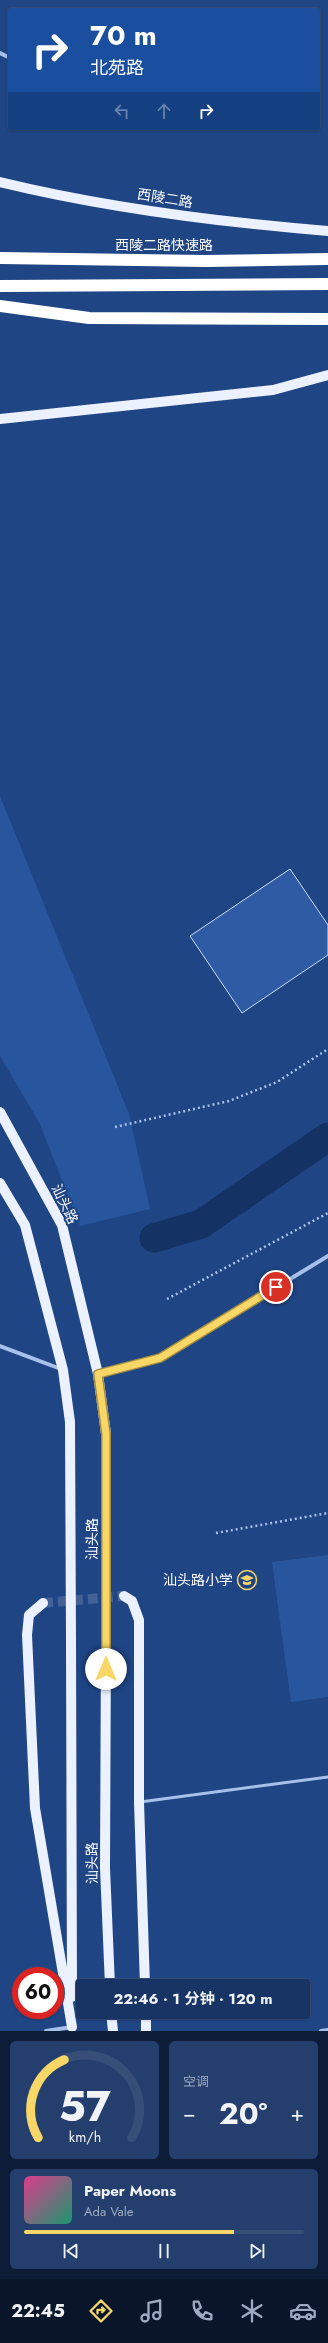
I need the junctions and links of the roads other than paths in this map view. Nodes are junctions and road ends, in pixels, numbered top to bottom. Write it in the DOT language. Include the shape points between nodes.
graph roads {
  1 [pos="0,182"];
  2 [pos="0,188"];
  3 [pos="42,192"];
  4 [pos="328,231"];
  5 [pos="0,258"];
  6 [pos="328,260"];
  7 [pos="328,284"];
  8 [pos="0,286"];
  9 [pos="0,306"];
  10 [pos="328,319"];
  11 [pos="328,375"];
  12 [pos="0,419"];
  13 [pos="0,1112"];
  14 [pos="0,1183"];
  15 [pos="328,1256"];
  16 [pos="0,1346"];
  17 [pos="63,1370"];
  18 [pos="98,1374"];
  19 [pos="124,1596"];
  20 [pos="43,1602"];
  21 [pos="328,1776"];
  22 [pos="139,1802"];
  23 [pos="110,1979"];
  24 [pos="145,1979"];
  25 [pos="112,2019"];
  26 [pos="146,2019"];
  27 [pos="73,2029"];
  28 [pos="328,2030"];
  29 [pos="46,2031"];
  30 [pos="113,2031"];
  31 [pos="146,2031"];
  32 [pos="321,2031"];
  1 -- 3 [label="main road, 西陵二路"];
  2 -- 3 [label="main road"];
  3 -- 4 [label="main road, 西陵二路" via="236,223"];
  5 -- 6 [label="highway, 西陵二路快速路"];
  7 -- 8 [label="highway"];
  9 -- 10 [label="highway" via="88,318"];
  11 -- 12 [label="main road" via="273,390"];
  13 -- 18 [label="main road, 汕头路" via="62,1225"];
  14 -- 17 [label="main road, 汕头路" via="26,1225"];
  15 -- 18 [label="street" via="160,1358"];
  16 -- 17 [label="street"];
  17 -- 27 [label="main road, 汕头路, bridge" via="70,1422"];
  18 -- 23 [label="main road, 汕头路, bridge" via="106,1434 105,1868"];
  19 -- 22 [label="main road" via="132,1601 139,1620"];
  20 -- 27 [label="main road" via="29,1615 27,1635 35,1808"];
  21 -- 22 [label="lane"];
  22 -- 24 [label="main road"];
  25 -- 30 [label="main road"];
  26 -- 31 [label="main road"];
  27 -- 29 [label="street"];
  28 -- 32 [label="street"];
}
